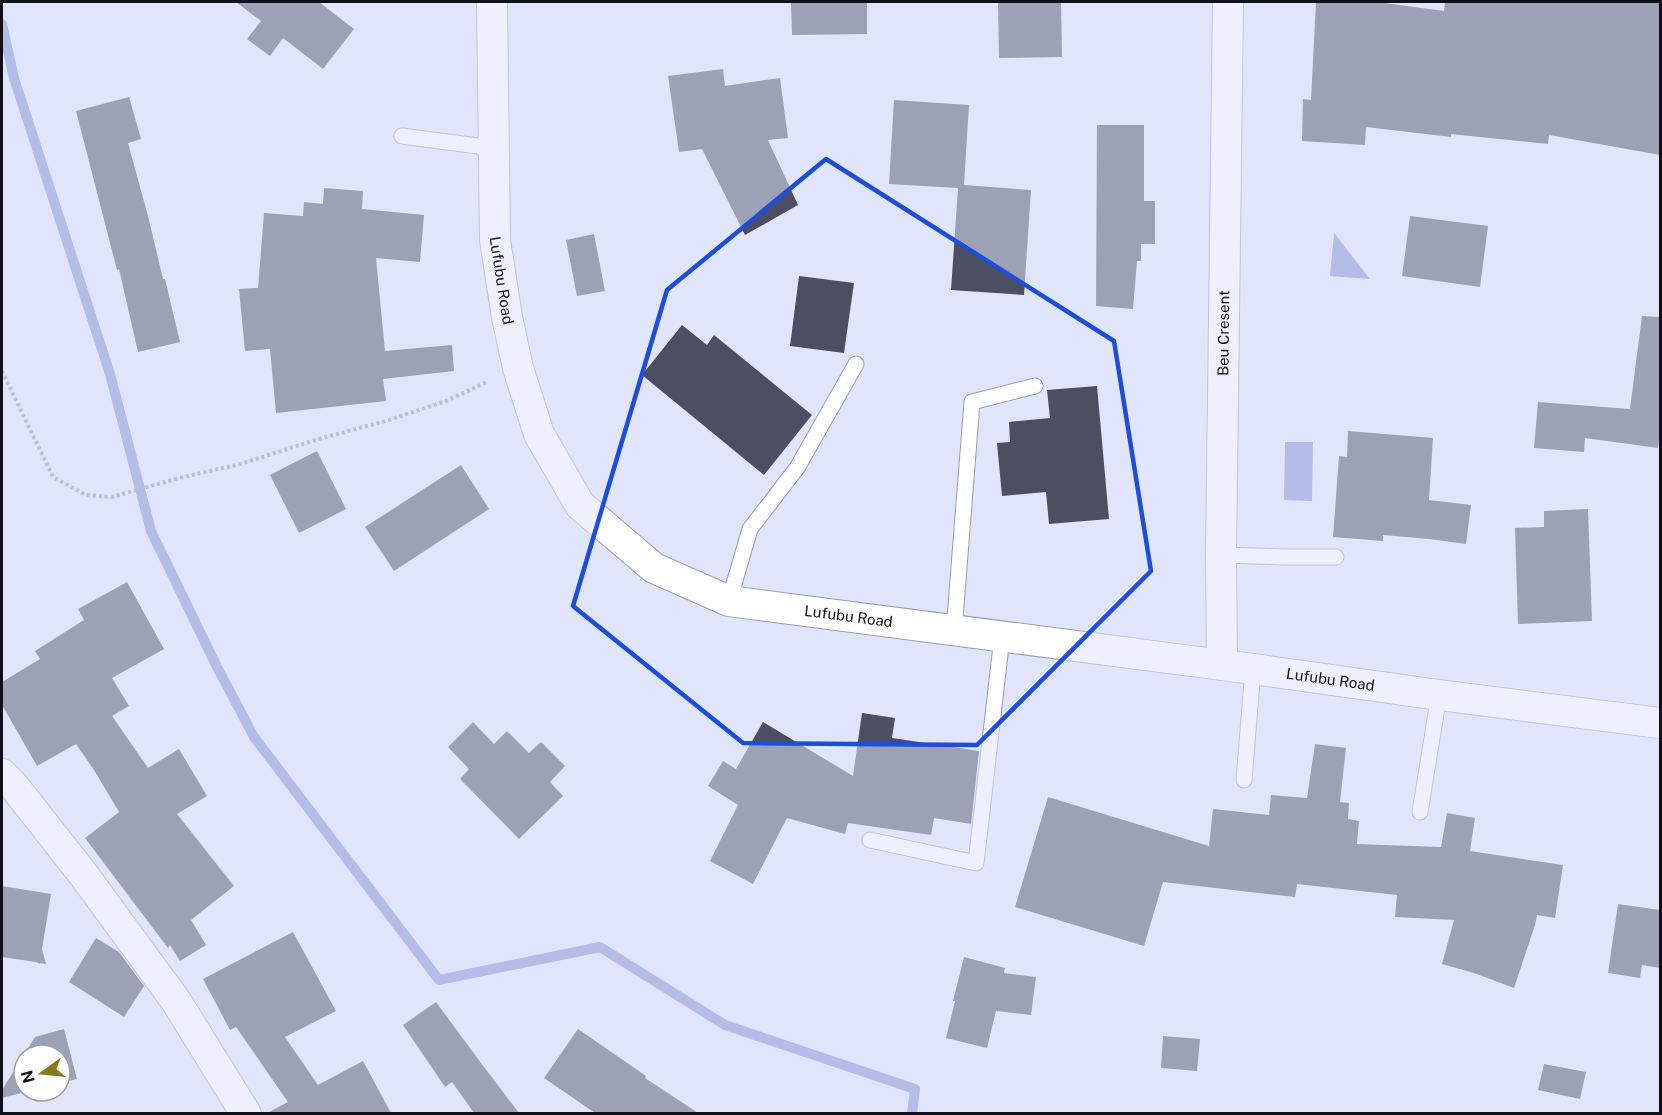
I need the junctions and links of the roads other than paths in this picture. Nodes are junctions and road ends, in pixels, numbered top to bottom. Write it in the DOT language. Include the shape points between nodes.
graph roads {
  1 [pos="492,2"];
  2 [pos="1228,2"];
  3 [pos="402,136"];
  4 [pos="493,148"];
  5 [pos="856,364"];
  6 [pos="1035,386"];
  7 [pos="1221,555"];
  8 [pos="1336,557"];
  9 [pos="729,601"];
  10 [pos="954,631"];
  11 [pos="1002,637"];
  12 [pos="1222,665"];
  13 [pos="1253,669"];
  14 [pos="1439,695"];
  15 [pos="1660,723"];
  16 [pos="2,774"];
  17 [pos="1244,780"];
  18 [pos="1420,812"];
  19 [pos="870,840"];
  20 [pos="246,1113"];
  1 -- 4 [label="street, Lufubu Road"];
  2 -- 7 [label="street, Beu Cresent"];
  3 -- 4 [label="lane"];
  4 -- 9 [label="street, Lufubu Road" via="495,240 507,317 539,434 580,505 654,568"];
  5 -- 9 [label="lane" via="797,468 750,529"];
  6 -- 10 [label="lane" via="972,402"];
  7 -- 8 [label="lane"];
  7 -- 12 [label="street, Beu Cresent"];
  9 -- 10 [label="street, Lufubu Road"];
  10 -- 11 [label="street, Lufubu Road"];
  11 -- 12 [label="street, Lufubu Road"];
  11 -- 19 [label="lane" via="976,863"];
  12 -- 13 [label="street, Lufubu Road"];
  13 -- 14 [label="street, Lufubu Road"];
  13 -- 17 [label="lane"];
  14 -- 15 [label="street, Lufubu Road"];
  14 -- 18 [label="lane"];
  16 -- 20 [label="street" via="83,874 176,1000"];
}
